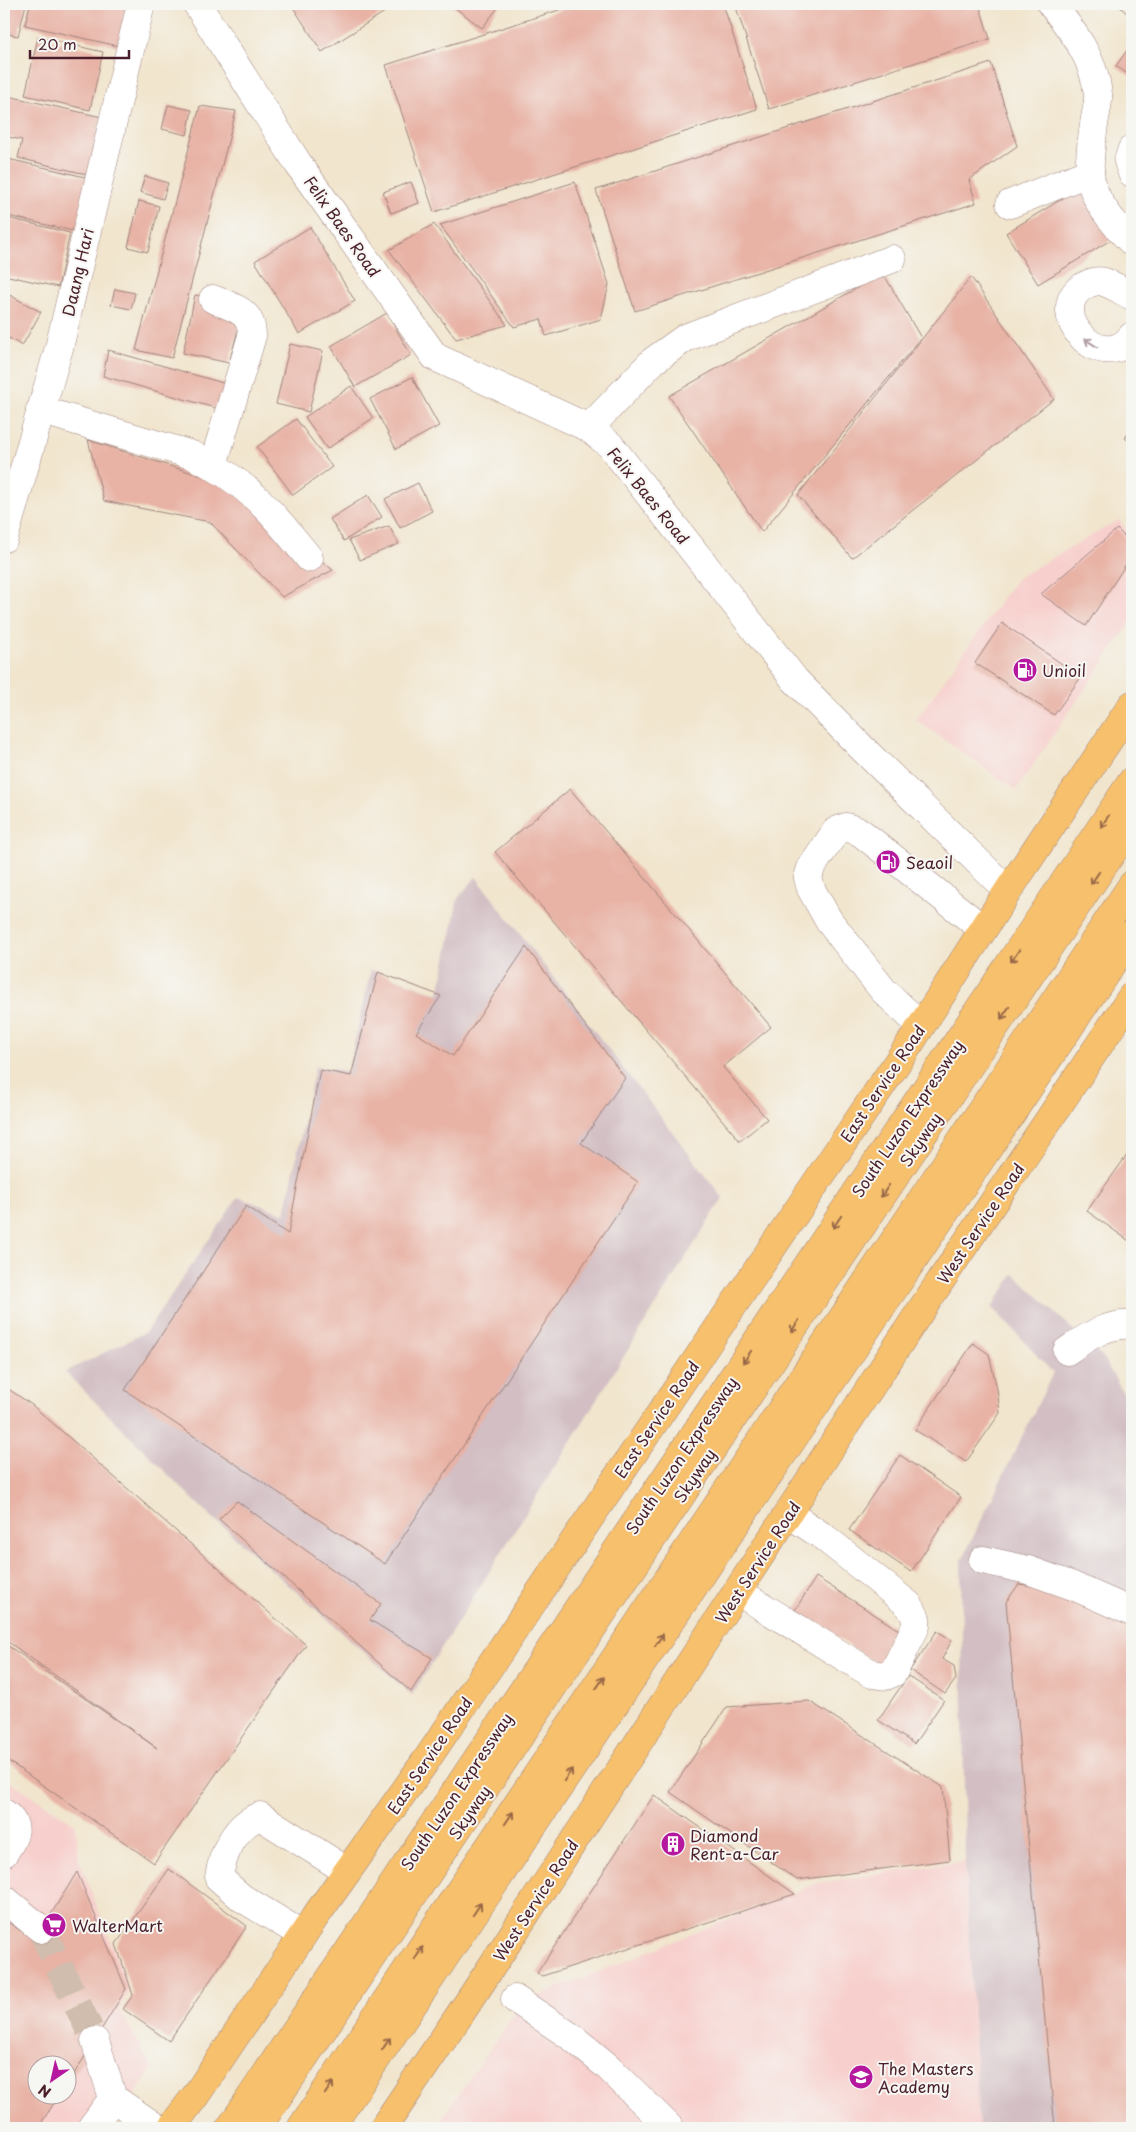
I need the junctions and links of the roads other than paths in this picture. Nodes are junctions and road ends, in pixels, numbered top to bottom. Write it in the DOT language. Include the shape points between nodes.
graph roads {
  1 [pos="141,4"];
  2 [pos="197,4"];
  3 [pos="1051,4"];
  4 [pos="1132,148"];
  5 [pos="1090,172"];
  6 [pos="1132,173"];
  7 [pos="1010,204"];
  8 [pos="1132,242"];
  9 [pos="892,258"];
  10 [pos="1132,296"];
  11 [pos="213,299"];
  12 [pos="1132,336"];
  13 [pos="40,410"];
  14 [pos="589,428"];
  15 [pos="213,465"];
  16 [pos="4,538"];
  17 [pos="309,558"];
  18 [pos="1132,705"];
  19 [pos="1132,781"];
  20 [pos="1132,823"];
  21 [pos="1132,885"];
  22 [pos="1008,891"];
  23 [pos="983,929"];
  24 [pos="1132,934"];
  25 [pos="1132,996"];
  26 [pos="921,1026"];
  27 [pos="1132,1325"];
  28 [pos="1067,1351"];
  29 [pos="788,1513"];
  30 [pos="983,1560"];
  31 [pos="737,1591"];
  32 [pos="1132,1612"];
  33 [pos="4,1813"];
  34 [pos="4,1853"];
  35 [pos="347,1872"];
  36 [pos="4,1900"];
  37 [pos="42,1929"];
  38 [pos="303,1935"];
  39 [pos="515,1999"];
  40 [pos="95,2041"];
  41 [pos="113,2098"];
  42 [pos="91,2128"];
  43 [pos="157,2128"];
  44 [pos="171,2128"];
  45 [pos="230,2128"];
  46 [pos="257,2128"];
  47 [pos="301,2128"];
  48 [pos="330,2128"];
  49 [pos="383,2128"];
  50 [pos="670,2128"];
  1 -- 13 [label="street, Daang Hari" via="59,348"];
  2 -- 14 [label="street, Felix Baes Road" via="299,165 436,357"];
  3 -- 5 [label="street" via="1076,35 1092,70 1099,96"];
  4 -- 6 [label="street" via="1128,161"];
  5 -- 7 [label="street"];
  5 -- 8 [label="street" via="1100,202"];
  9 -- 14 [label="street" via="685,338 653,361"];
  12 -- 10 [label="street, one-way" via="1122,346 1101,350 1081,336 1071,323 1070,306 1078,290 1087,284 1103,282"];
  11 -- 15 [label="street" via="243,312 252,326 252,336"];
  13 -- 15 [label="street" via="192,454"];
  13 -- 16 [label="street, Daang Hari"];
  14 -- 22 [label="street, Felix Baes Road" via="610,445 794,680"];
  15 -- 17 [label="street" via="244,485"];
  18 -- 22 [label="main road, East Service Road"];
  19 -- 45 [label="main road, South Luzon Expressway, one-way"];
  20 -- 46 [label="main road, Skyway, one-way"];
  47 -- 21 [label="main road, one-way"];
  22 -- 23 [label="main road, East Service Road"];
  23 -- 26 [label="main road, East Service Road"];
  23 -- 26 [label="street" via="860,832 846,827 836,831 811,868 808,878 811,889 829,921 883,990"];
  48 -- 24 [label="main road, one-way"];
  25 -- 29 [label="main road, West Service Road"];
  26 -- 35 [label="main road, East Service Road" via="425,1762"];
  27 -- 28 [label="street" via="1104,1329"];
  29 -- 31 [label="main road, West Service Road"];
  29 -- 31 [label="street" via="909,1604 916,1626 893,1673 886,1676 872,1674"];
  30 -- 32 [label="street" via="1028,1570"];
  31 -- 49 [label="main road, West Service Road"];
  33 -- 34 [label="street" via="15,1826 15,1836"];
  35 -- 38 [label="main road, East Service Road"];
  35 -- 38 [label="street" via="260,1816 248,1820 236,1835 221,1861 220,1878 242,1898"];
  36 -- 37 [label="street"];
  38 -- 44 [label="main road, East Service Road"];
  39 -- 50 [label="street" via="573,2038 607,2066"];
  40 -- 41 [label="street"];
  41 -- 42 [label="street"];
  41 -- 43 [label="street"];
}
